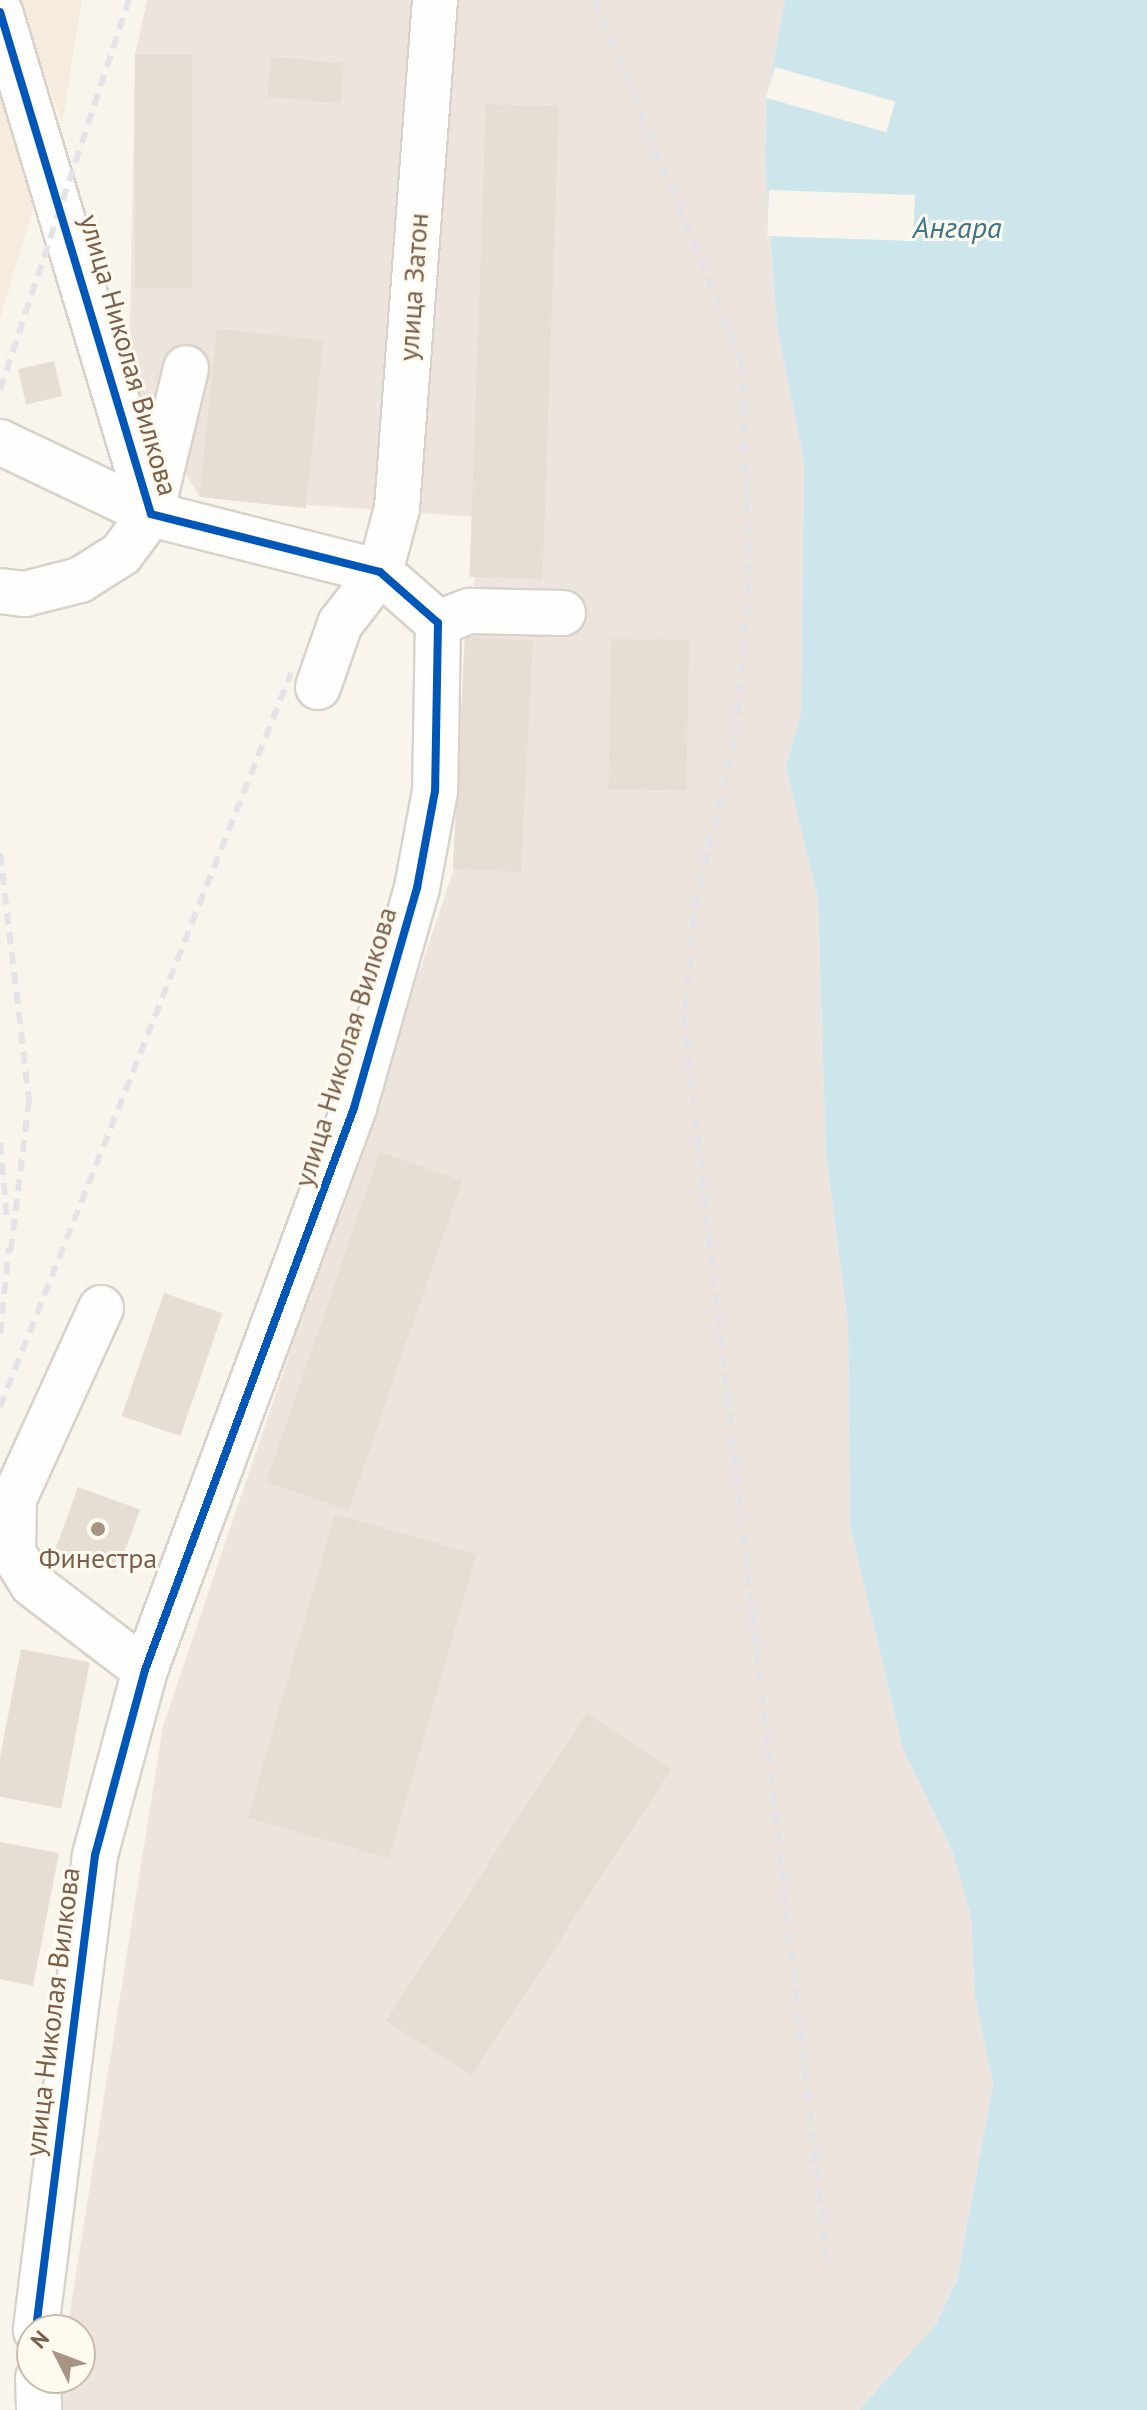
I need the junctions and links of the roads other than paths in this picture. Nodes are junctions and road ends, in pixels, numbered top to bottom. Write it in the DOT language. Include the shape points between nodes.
graph roads {
  1 [pos="435,0"];
  2 [pos="0,12"];
  3 [pos="186,368"];
  4 [pos="0,442"];
  5 [pos="151,514"];
  6 [pos="380,572"];
  7 [pos="0,591"];
  8 [pos="563,613"];
  9 [pos="438,623"];
  10 [pos="318,687"];
  11 [pos="101,1308"];
  12 [pos="145,1670"];
  13 [pos="38,2314"];
  1 -- 6 [label="street, улица Затон" via="397,508"];
  2 -- 5 [label="street, улица Николая Вилкова"];
  3 -- 5 [label="street"];
  4 -- 5 [label="street"];
  5 -- 6 [label="street, улица Николая Вилкова"];
  5 -- 7 [label="street" via="121,554 80,580 25,594"];
  6 -- 9 [label="street, улица Николая Вилкова"];
  6 -- 10 [label="street" via="340,624"];
  8 -- 9 [label="street" via="470,611"];
  9 -- 12 [label="street, улица Николая Вилкова" via="435,791 413,902 354,1108"];
  11 -- 12 [label="street" via="14,1499 13,1553 32,1584"];
  12 -- 13 [label="street, улица Николая Вилкова" via="95,1855"];
}
